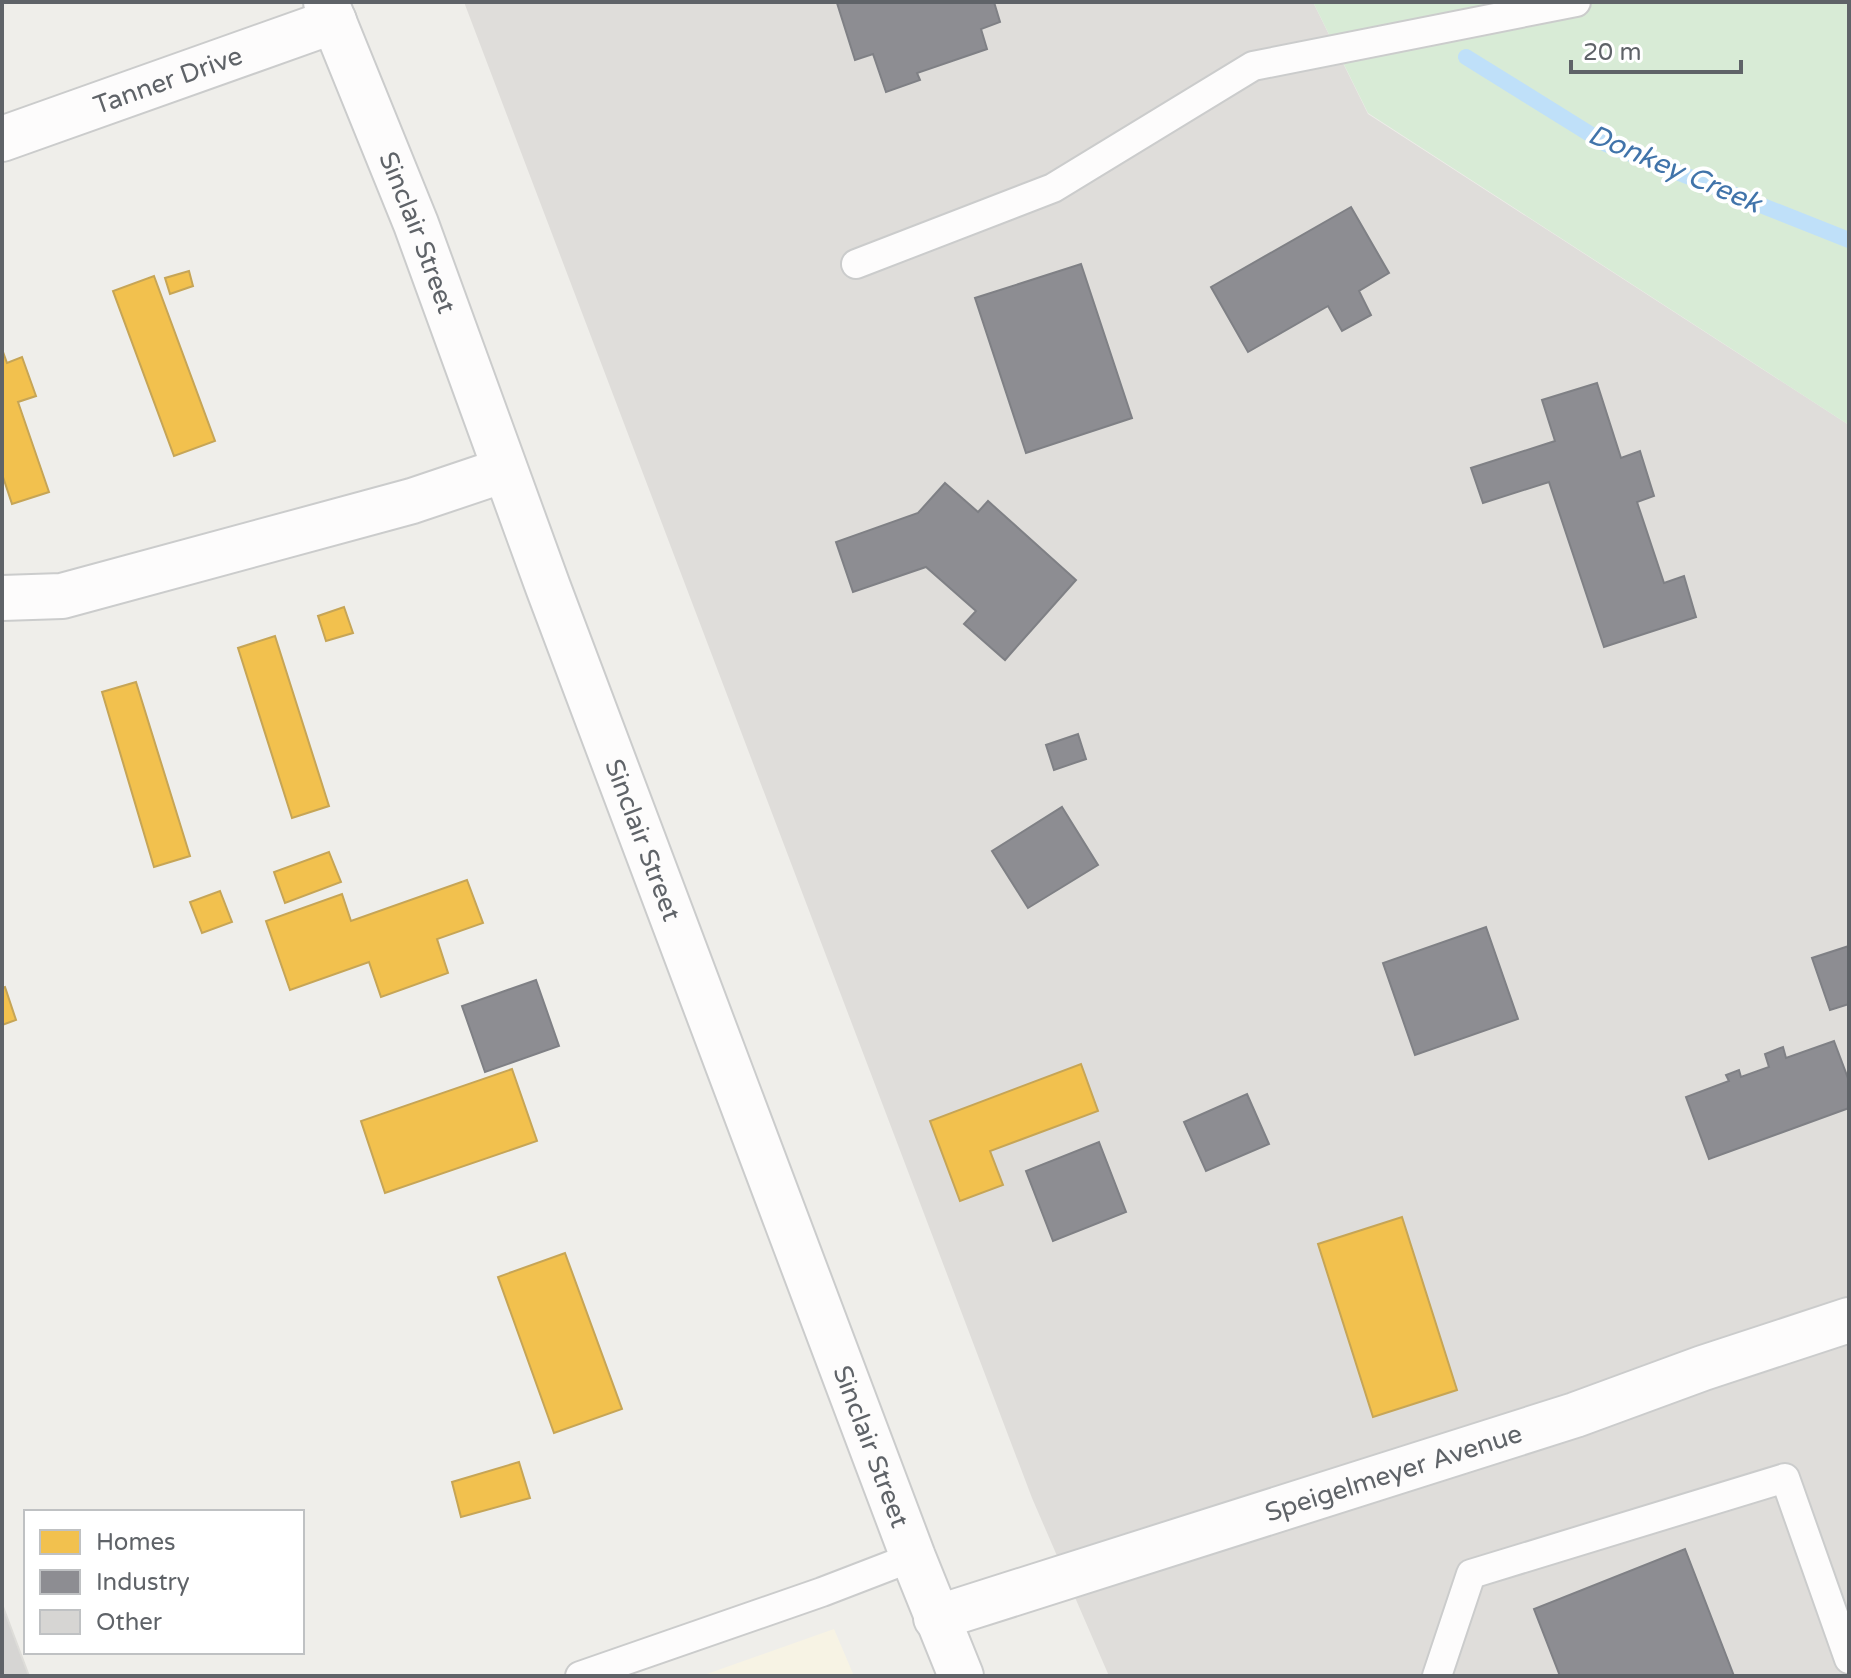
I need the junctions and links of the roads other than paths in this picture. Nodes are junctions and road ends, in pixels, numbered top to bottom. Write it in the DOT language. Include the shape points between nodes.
graph roads {
  1 [pos="1576,2"];
  2 [pos="330,11"];
  3 [pos="2,139"];
  4 [pos="856,264"];
  5 [pos="504,470"];
  6 [pos="2,598"];
  7 [pos="1849,1320"];
  8 [pos="913,1557"];
  9 [pos="936,1618"];
  10 [pos="1849,1659"];
  11 [pos="580,1676"];
  12 [pos="961,1676"];
  13 [pos="1437,1676"];
  1 -- 4 [label="lane" via="1253,66 1053,188"];
  2 -- 3 [label="street, Tanner Drive"];
  2 -- 5 [label="street, Sinclair Street" via="416,224"];
  5 -- 6 [label="street" via="412,501 62,596"];
  5 -- 8 [label="street, Sinclair Street"];
  7 -- 9 [label="street, Speigelmeyer Avenue" via="1575,1415"];
  8 -- 9 [label="street, Sinclair Street"];
  8 -- 11 [label="lane"];
  9 -- 12 [label="street, Sinclair Street"];
  10 -- 13 [label="lane" via="1785,1478 1471,1574"];
}
